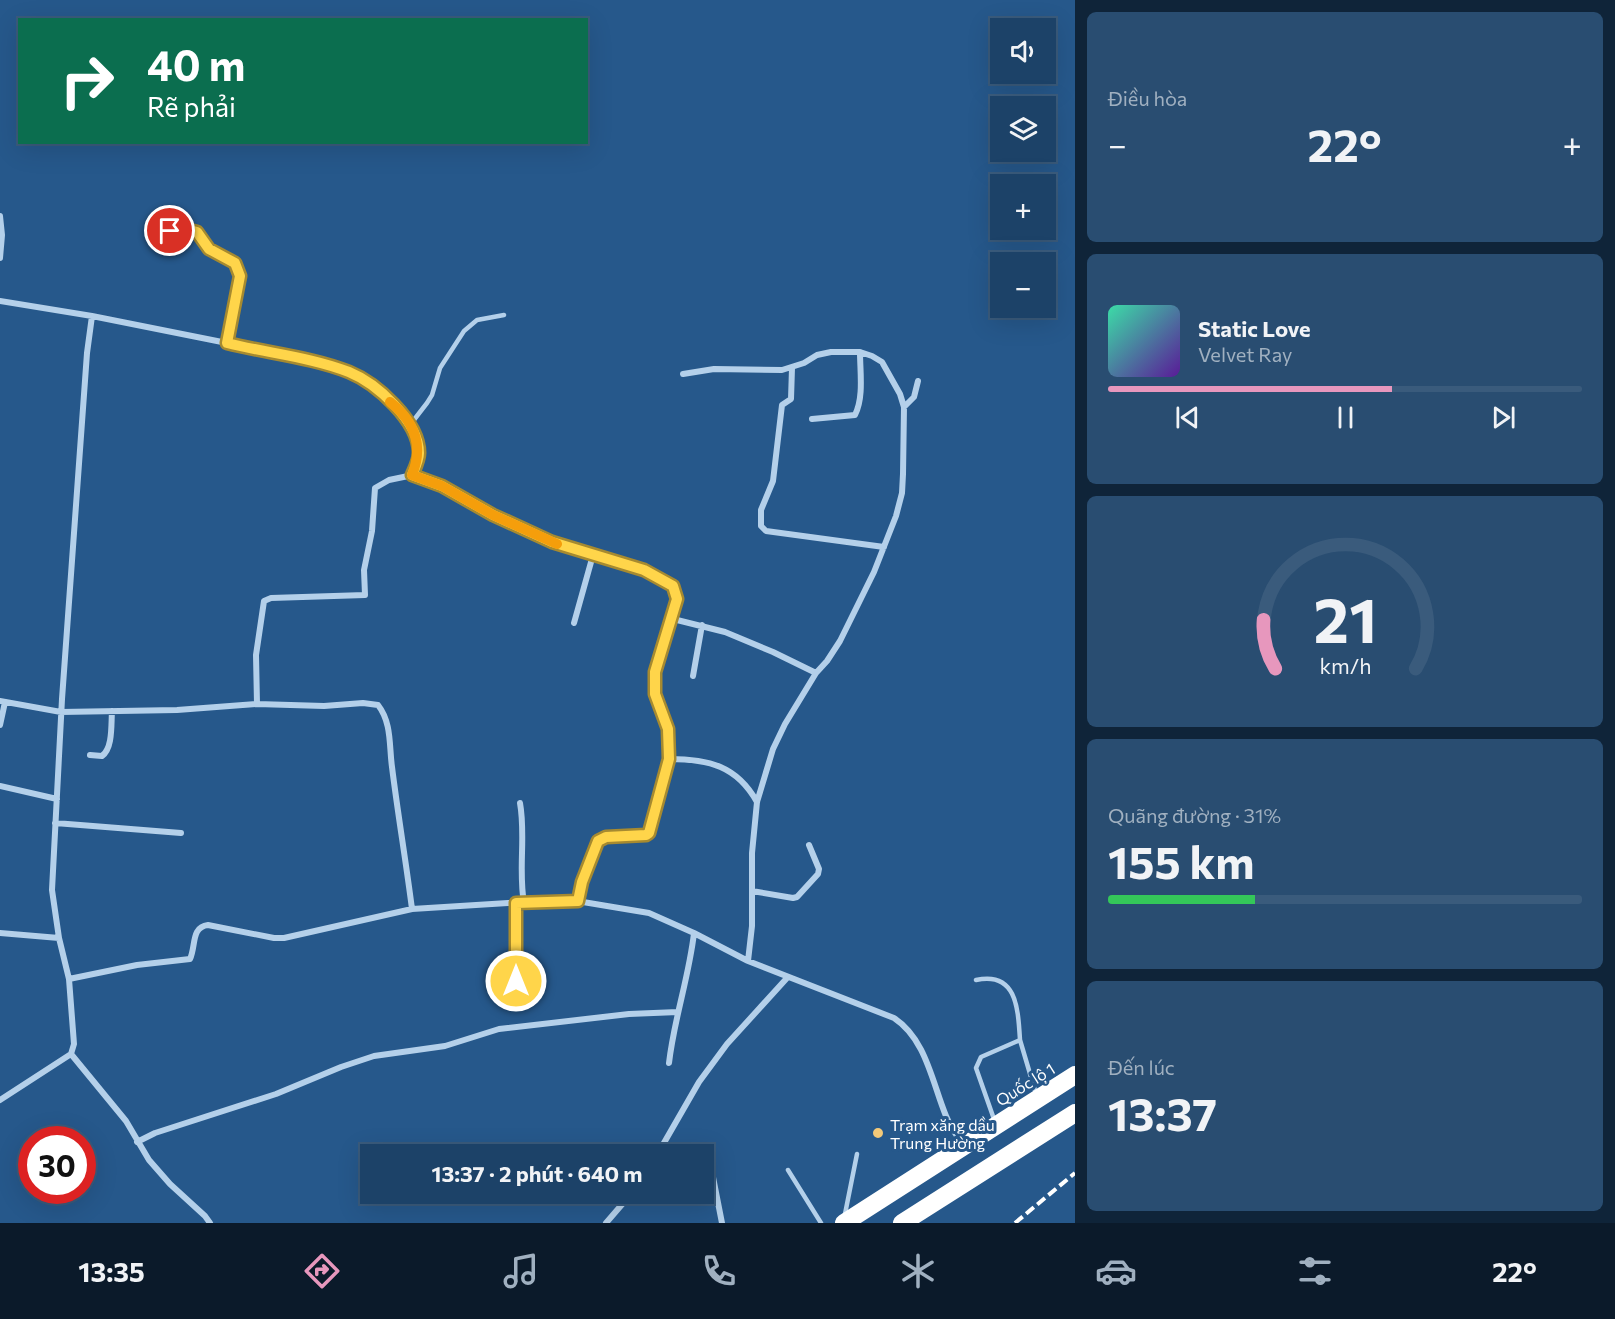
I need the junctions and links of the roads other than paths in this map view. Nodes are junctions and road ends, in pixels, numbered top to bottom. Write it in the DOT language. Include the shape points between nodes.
graph roads {
  1 [pos="0,216"];
  2 [pos="151,225"];
  3 [pos="0,258"];
  4 [pos="0,301"];
  5 [pos="504,315"];
  6 [pos="92,316"];
  7 [pos="227,343"];
  8 [pos="860,352"];
  9 [pos="792,368"];
  10 [pos="682,374"];
  11 [pos="918,381"];
  12 [pos="904,406"];
  13 [pos="812,420"];
  14 [pos="410,425"];
  15 [pos="412,475"];
  16 [pos="884,547"];
  17 [pos="593,555"];
  18 [pos="672,619"];
  19 [pos="574,622"];
  20 [pos="702,625"];
  21 [pos="816,673"];
  22 [pos="693,676"];
  23 [pos="2,701"];
  24 [pos="257,704"];
  25 [pos="112,711"];
  26 [pos="61,712"];
  27 [pos="0,725"];
  28 [pos="90,754"];
  29 [pos="669,759"];
  30 [pos="0,786"];
  31 [pos="57,799"];
  32 [pos="757,802"];
  33 [pos="520,803"];
  34 [pos="55,823"];
  35 [pos="181,833"];
  36 [pos="809,845"];
  37 [pos="752,891"];
  38 [pos="578,901"];
  39 [pos="516,903"];
  40 [pos="524,903"];
  41 [pos="412,909"];
  42 [pos="0,933"];
  43 [pos="694,933"];
  44 [pos="59,938"];
  45 [pos="748,961"];
  46 [pos="787,978"];
  47 [pos="69,979"];
  48 [pos="976,980"];
  49 [pos="516,981"];
  50 [pos="678,1012"];
  51 [pos="1020,1040"];
  52 [pos="71,1054"];
  53 [pos="669,1063"];
  54 [pos="1075,1075"];
  55 [pos="1037,1099"];
  56 [pos="0,1100"];
  57 [pos="1075,1113"];
  58 [pos="996,1124"];
  59 [pos="970,1141"];
  60 [pos="137,1142"];
  61 [pos="663,1144"];
  62 [pos="857,1154"];
  63 [pos="995,1162"];
  64 [pos="788,1170"];
  65 [pos="714,1182"];
  66 [pos="622,1204"];
  67 [pos="210,1223"];
  68 [pos="606,1223"];
  69 [pos="722,1223"];
  70 [pos="821,1223"];
  71 [pos="844,1223"];
  72 [pos="902,1223"];
  1 -- 3 [label="street"];
  2 -- 7 [label="street" via="160,230 197,232 209,249 235,263 240,276"];
  4 -- 6 [label="street"];
  5 -- 14 [label="lane" via="477,320 464,331 440,368 432,395"];
  6 -- 7 [label="street"];
  6 -- 26 [label="street"];
  7 -- 14 [label="street" via="349,372 377,389"];
  8 -- 9 [label="street" via="817,355"];
  8 -- 12 [label="street" via="882,362"];
  8 -- 13 [label="street" via="860,393 855,415"];
  9 -- 10 [label="street" via="714,369"];
  9 -- 16 [label="street" via="791,399 782,405 773,481 761,510 761,526 766,531"];
  11 -- 12 [label="street" via="914,397"];
  12 -- 16 [label="street" via="902,493"];
  14 -- 15 [label="street" via="419,453"];
  15 -- 17 [label="street" via="442,486 520,528"];
  15 -- 24 [label="street" via="375,488 364,570 365,595 264,601 256,655"];
  16 -- 21 [label="street" via="840,641"];
  17 -- 18 [label="street" via="667,581 677,599"];
  17 -- 19 [label="street"];
  18 -- 20 [label="street"];
  18 -- 29 [label="street" via="654,684 668,729"];
  20 -- 21 [label="street"];
  20 -- 22 [label="street"];
  21 -- 32 [label="street" via="773,749"];
  23 -- 26 [label="street"];
  23 -- 27 [label="street"];
  24 -- 25 [label="street"];
  24 -- 41 [label="street" via="363,703 378,705 385,713"];
  25 -- 26 [label="street"];
  25 -- 28 [label="street" via="106,753"];
  26 -- 31 [label="street"];
  29 -- 32 [label="street" via="701,761 726,769 749,788"];
  29 -- 38 [label="street" via="649,833 598,841"];
  30 -- 31 [label="street"];
  31 -- 34 [label="street"];
  32 -- 37 [label="street"];
  33 -- 40 [label="street" via="524,824"];
  34 -- 35 [label="street"];
  34 -- 44 [label="street" via="52,890"];
  36 -- 37 [label="street" via="818,874 801,895 793,898"];
  37 -- 45 [label="street"];
  38 -- 40 [label="street"];
  38 -- 43 [label="street" via="649,914"];
  39 -- 40 [label="street"];
  39 -- 41 [label="street"];
  39 -- 49 [label="street"];
  41 -- 47 [label="street" via="284,938 201,926 189,959 137,964"];
  42 -- 44 [label="street"];
  43 -- 45 [label="street"];
  43 -- 50 [label="street"];
  44 -- 47 [label="street"];
  45 -- 46 [label="street"];
  46 -- 59 [label="street" via="905,1025 925,1058 946,1117"];
  46 -- 61 [label="street" via="727,1044 699,1082"];
  47 -- 52 [label="street" via="74,1044"];
  48 -- 51 [label="lane" via="995,978 1011,992"];
  50 -- 53 [label="street"];
  50 -- 60 [label="street" via="499,1029 445,1046 374,1056"];
  51 -- 55 [label="lane"];
  51 -- 58 [label="lane" via="977,1062 978,1076"];
  52 -- 56 [label="street"];
  52 -- 60 [label="street" via="126,1121"];
  54 -- 55 [label="highway, Quốc lộ 1"];
  55 -- 58 [label="highway, Quốc lộ 1"];
  57 -- 63 [label="highway"];
  58 -- 59 [label="highway, Quốc lộ 1"];
  59 -- 63 [label="highway"];
  59 -- 71 [label="highway, Quốc lộ 1"];
  60 -- 67 [label="street" via="170,1184"];
  62 -- 71 [label="lane"];
  63 -- 72 [label="highway"];
  64 -- 70 [label="lane"];
  65 -- 69 [label="street"];
  66 -- 68 [label="street"];
}
